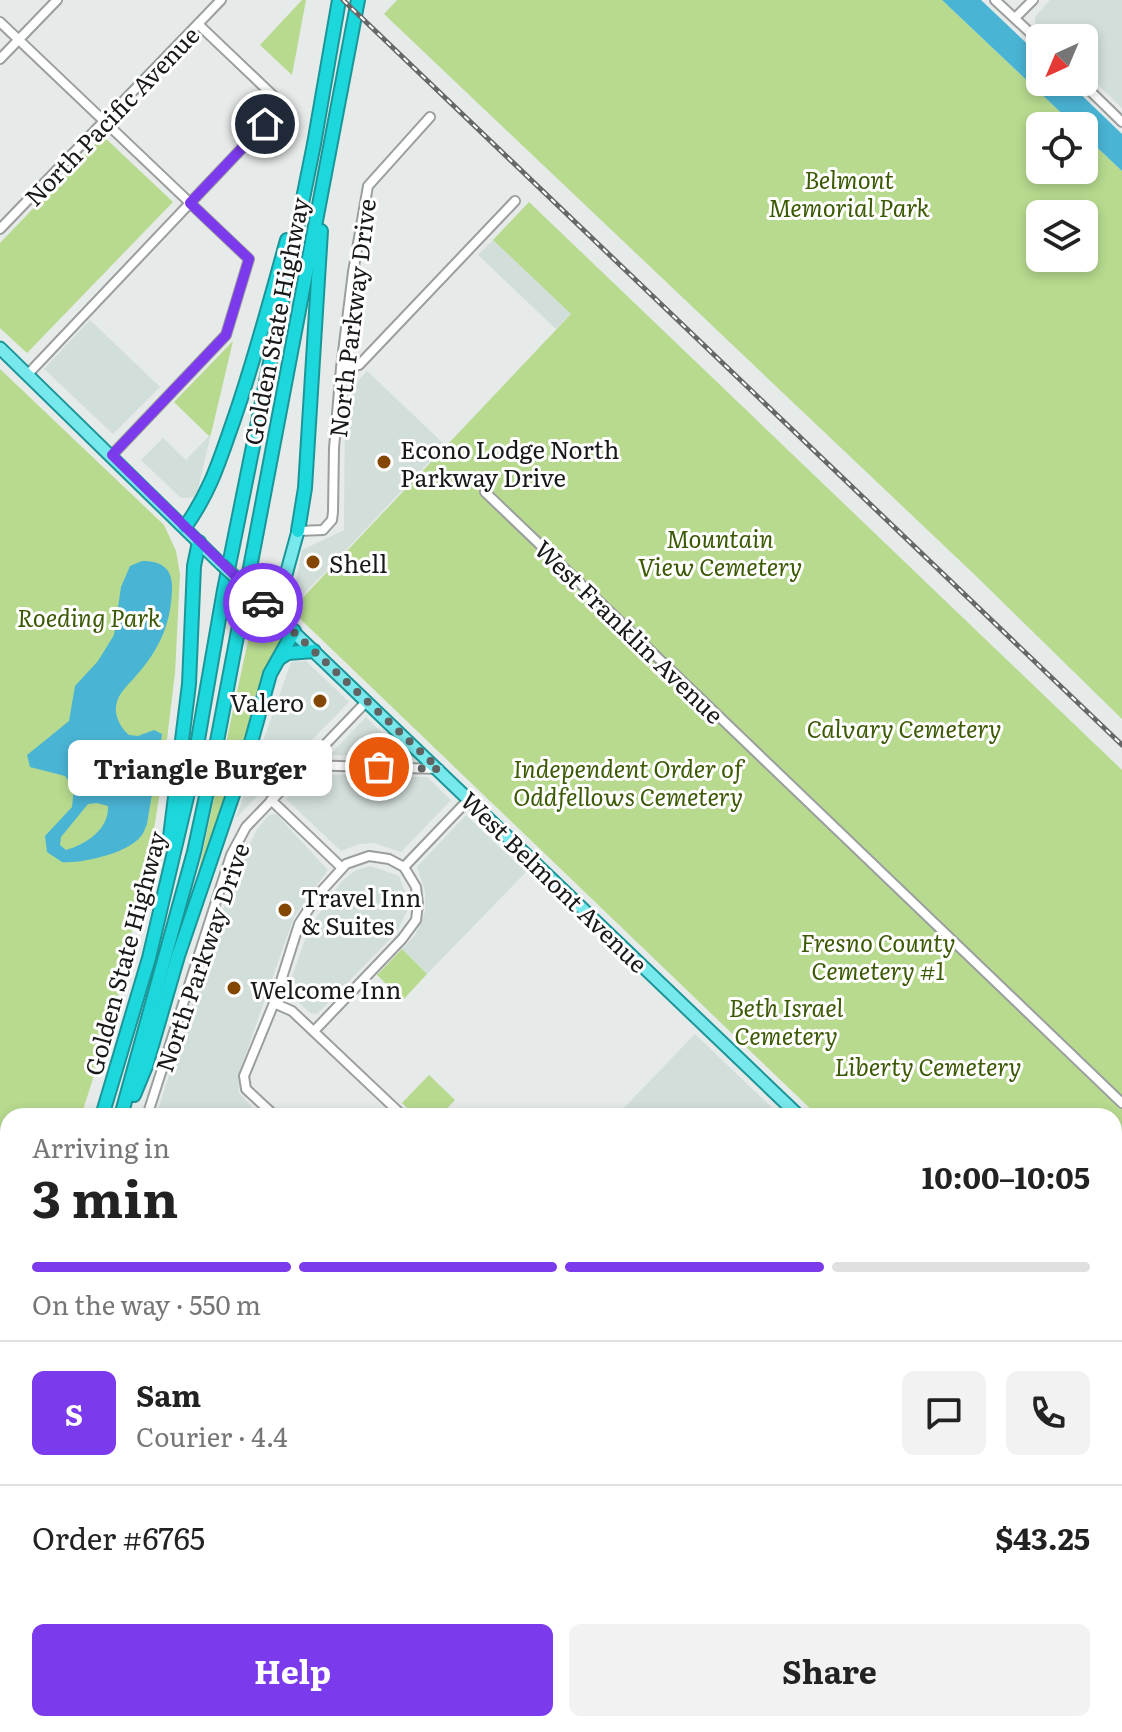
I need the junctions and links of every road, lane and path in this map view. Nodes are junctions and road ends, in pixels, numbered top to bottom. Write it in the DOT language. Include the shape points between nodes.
graph roads {
  1 [pos="57,0"];
  2 [pos="221,0"];
  3 [pos="339,0"];
  4 [pos="358,0"];
  5 [pos="995,0"];
  6 [pos="1033,0"];
  7 [pos="1015,18"];
  8 [pos="0,22"];
  9 [pos="198,24"];
  10 [pos="1026,29"];
  11 [pos="19,40"];
  12 [pos="0,59"];
  13 [pos="1095,96"];
  14 [pos="430,117"];
  15 [pos="104,121"];
  16 [pos="1122,122"];
  17 [pos="314,144"];
  18 [pos="326,170"];
  19 [pos="515,201"];
  20 [pos="190,203"];
  21 [pos="0,229"];
  22 [pos="0,348"];
  23 [pos="341,368"];
  24 [pos="28,374"];
  25 [pos="112,455"];
  26 [pos="485,492"];
  27 [pos="185,527"];
  28 [pos="298,531"];
  29 [pos="199,542"];
  30 [pos="262,602"];
  31 [pos="294,631"];
  32 [pos="314,651"];
  33 [pos="277,660"];
  34 [pos="367,701"];
  35 [pos="306,765"];
  36 [pos="439,769"];
  37 [pos="470,798"];
  38 [pos="271,800"];
  39 [pos="341,867"];
  40 [pos="404,867"];
  41 [pos="167,885"];
  42 [pos="274,1003"];
  43 [pos="314,1031"];
  44 [pos="1122,1103"];
  45 [pos="103,1108"];
  46 [pos="125,1108"];
  47 [pos="127,1108"];
  48 [pos="150,1108"];
  49 [pos="266,1108"];
  50 [pos="395,1108"];
  51 [pos="791,1108"];
  1 -- 11 [label="street"];
  2 -- 9 [label="street, North Pacific Avenue"];
  3 -- 17 [label="highway, Golden State Highway"];
  4 -- 18 [label="highway, Golden State Highway"];
  5 -- 7 [label="street"];
  6 -- 7 [label="street"];
  7 -- 10 [label="street"];
  8 -- 11 [label="street"];
  9 -- 15 [label="street, North Pacific Avenue"];
  9 -- 20 [label="street" via="283,105"];
  11 -- 12 [label="street"];
  11 -- 15 [label="street"];
  13 -- 16 [label="street"];
  14 -- 23 [label="street, North Parkway Drive" via="368,186"];
  15 -- 20 [label="street"];
  15 -- 21 [label="street, North Pacific Avenue"];
  17 -- 27 [label="highway" via="219,466"];
  17 -- 41 [label="highway, Golden State Highway"];
  18 -- 28 [label="highway"];
  18 -- 46 [label="highway, Golden State Highway" via="194,852"];
  19 -- 23 [label="street" via="359,365"];
  20 -- 24 [label="street"];
  20 -- 25 [label="street" via="249,259 226,335"];
  22 -- 24 [label="main road, West Belmont Avenue"];
  23 -- 28 [label="street, North Parkway Drive" via="332,520 320,531"];
  24 -- 25 [label="main road, West Belmont Avenue"];
  25 -- 27 [label="main road, West Belmont Avenue"];
  26 -- 44 [label="street, West Franklin Avenue"];
  27 -- 29 [label="main road, West Belmont Avenue"];
  28 -- 30 [label="main road" via="284,582"];
  29 -- 30 [label="main road, West Belmont Avenue, bridge"];
  29 -- 41 [label="highway"];
  30 -- 31 [label="main road, West Belmont Avenue"];
  31 -- 32 [label="main road, West Belmont Avenue"];
  31 -- 33 [label="highway"];
  32 -- 33 [label="highway" via="288,653"];
  32 -- 34 [label="main road, West Belmont Avenue"];
  33 -- 47 [label="highway" via="146,1066"];
  34 -- 35 [label="street, North Parkway Drive"];
  34 -- 36 [label="main road, West Belmont Avenue"];
  35 -- 36 [label="street"];
  35 -- 38 [label="street, North Parkway Drive"];
  36 -- 37 [label="main road, West Belmont Avenue"];
  37 -- 40 [label="street"];
  37 -- 51 [label="main road, West Belmont Avenue"];
  38 -- 39 [label="street"];
  38 -- 48 [label="street, North Parkway Drive" via="246,827 231,855"];
  39 -- 40 [label="street" via="369,856"];
  39 -- 42 [label="street" via="299,924"];
  40 -- 43 [label="street" via="418,894 413,926"];
  41 -- 45 [label="highway, Golden State Highway"];
  42 -- 43 [label="street"];
  42 -- 49 [label="street" via="244,1076 246,1089"];
  43 -- 50 [label="street"];
}
